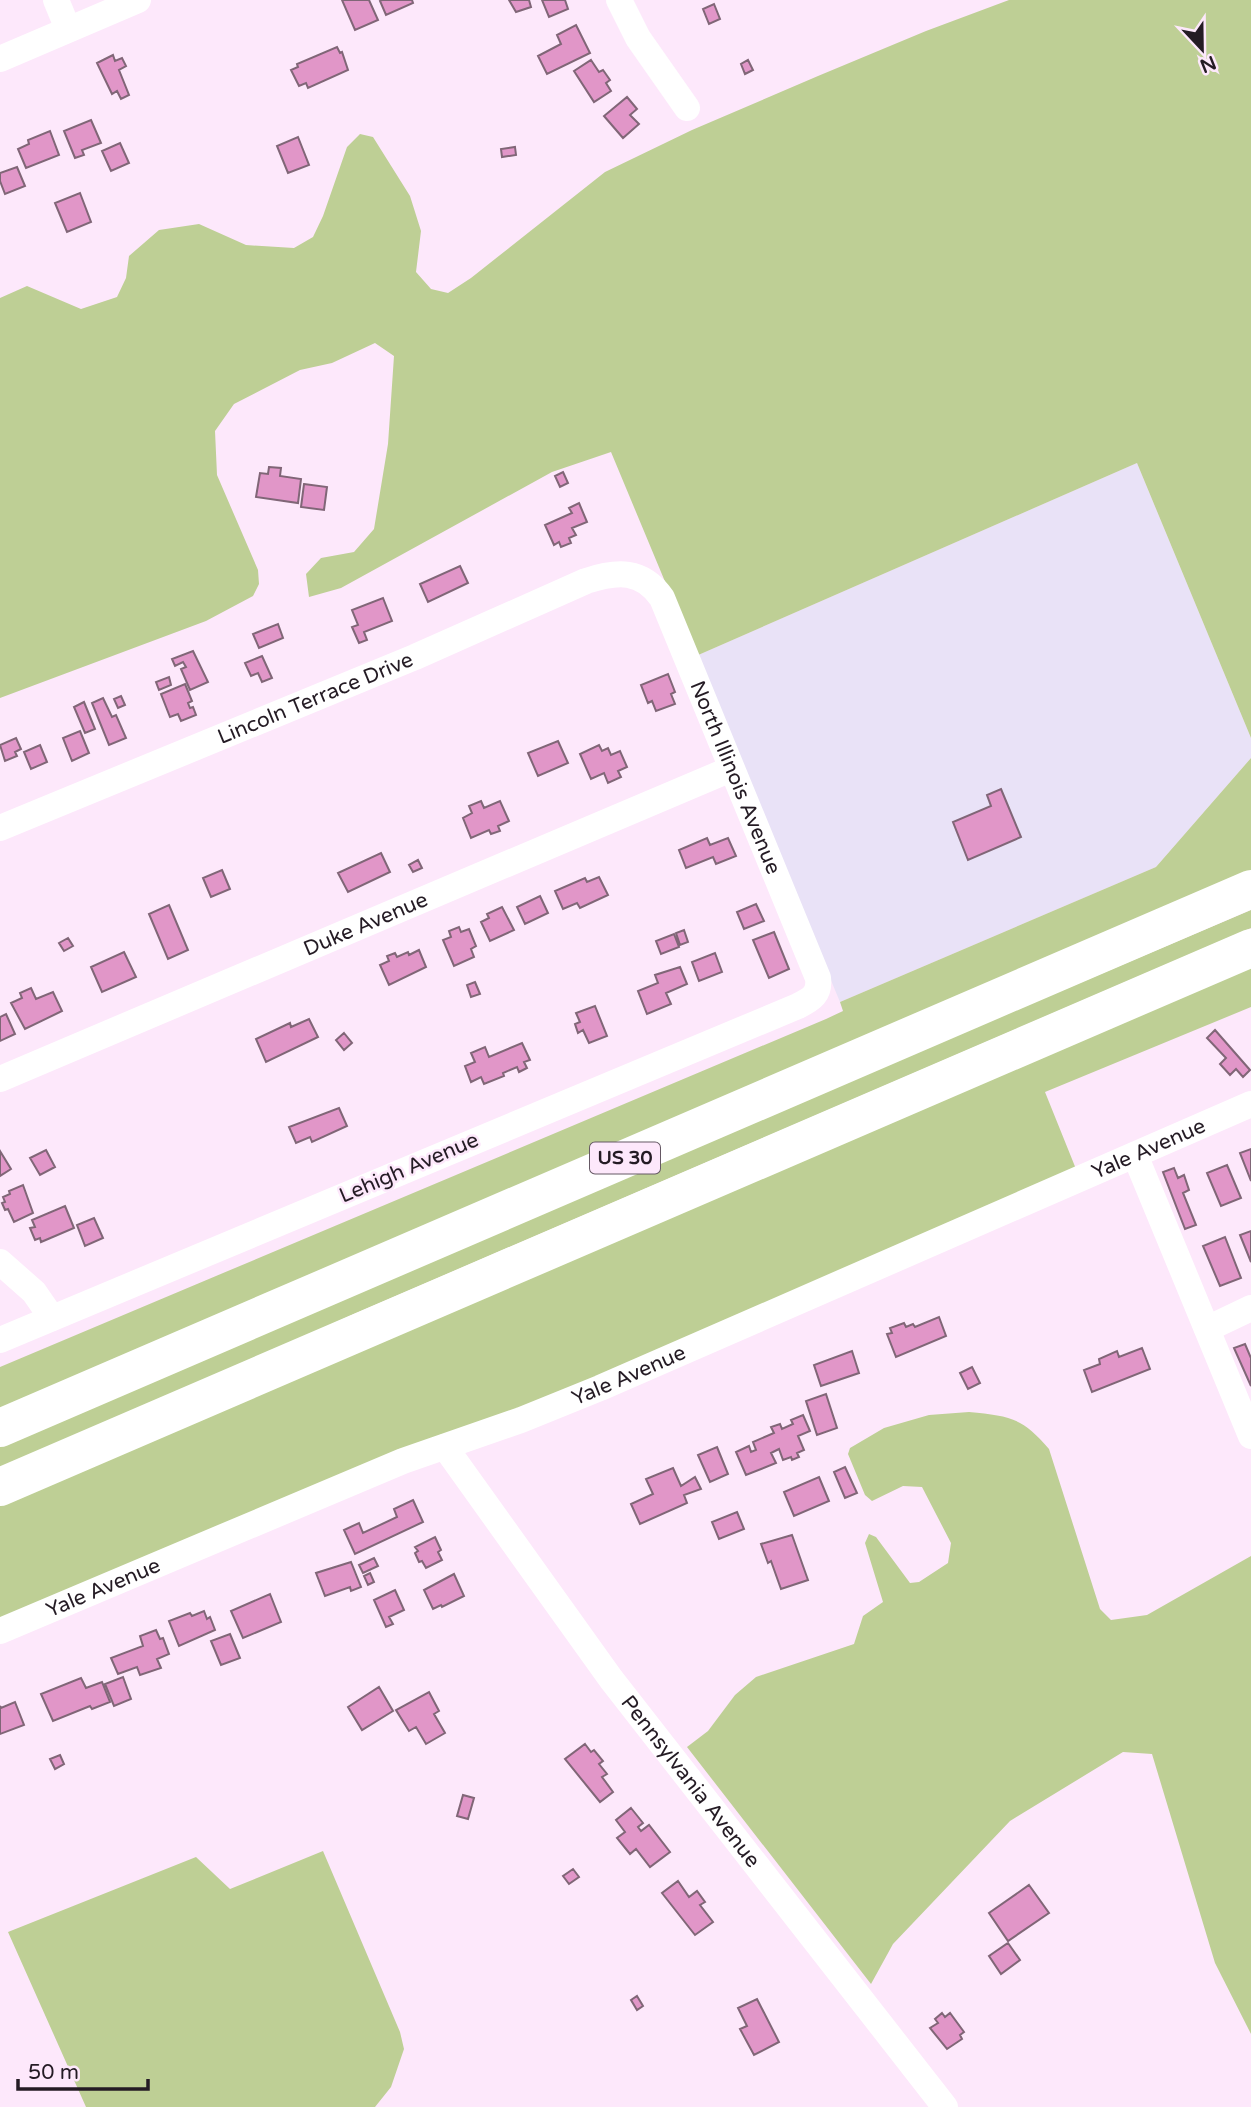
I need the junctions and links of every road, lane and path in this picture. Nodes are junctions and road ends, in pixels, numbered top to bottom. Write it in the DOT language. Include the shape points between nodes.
graph roads {
  1 [pos="56,0"];
  2 [pos="138,0"];
  3 [pos="619,0"];
  4 [pos="68,29"];
  5 [pos="0,59"];
  6 [pos="687,108"];
  7 [pos="632,575"];
  8 [pos="731,769"];
  9 [pos="0,828"];
  10 [pos="1251,888"];
  11 [pos="1251,948"];
  12 [pos="817,995"];
  13 [pos="0,1079"];
  14 [pos="1251,1104"];
  15 [pos="1136,1155"];
  16 [pos="0,1262"];
  17 [pos="1251,1308"];
  18 [pos="52,1318"];
  19 [pos="1206,1329"];
  20 [pos="0,1340"];
  21 [pos="0,1428"];
  22 [pos="1251,1436"];
  23 [pos="445,1447"];
  24 [pos="0,1487"];
  25 [pos="0,1631"];
  26 [pos="945,2107"];
  1 -- 4 [label="street"];
  2 -- 4 [label="street"];
  3 -- 6 [label="street" via="648,55"];
  4 -- 5 [label="street"];
  7 -- 8 [label="street, North Illinois Avenue" via="646,581 662,598"];
  7 -- 9 [label="street, Lincoln Terrace Drive" via="586,581 415,657"];
  8 -- 12 [label="street, North Illinois Avenue" via="818,978"];
  8 -- 13 [label="street, Duke Avenue"];
  10 -- 21 [label="highway, US 30"];
  11 -- 24 [label="highway, US 30"];
  12 -- 18 [label="street, Lehigh Avenue"];
  14 -- 15 [label="street, Yale Avenue"];
  15 -- 19 [label="street"];
  15 -- 23 [label="street, Yale Avenue" via="612,1383"];
  16 -- 18 [label="street" via="34,1292"];
  17 -- 19 [label="street"];
  18 -- 20 [label="street, Lehigh Avenue"];
  19 -- 22 [label="street"];
  23 -- 25 [label="street, Yale Avenue"];
  23 -- 26 [label="street, Pennsylvania Avenue" via="611,1679"];
}
